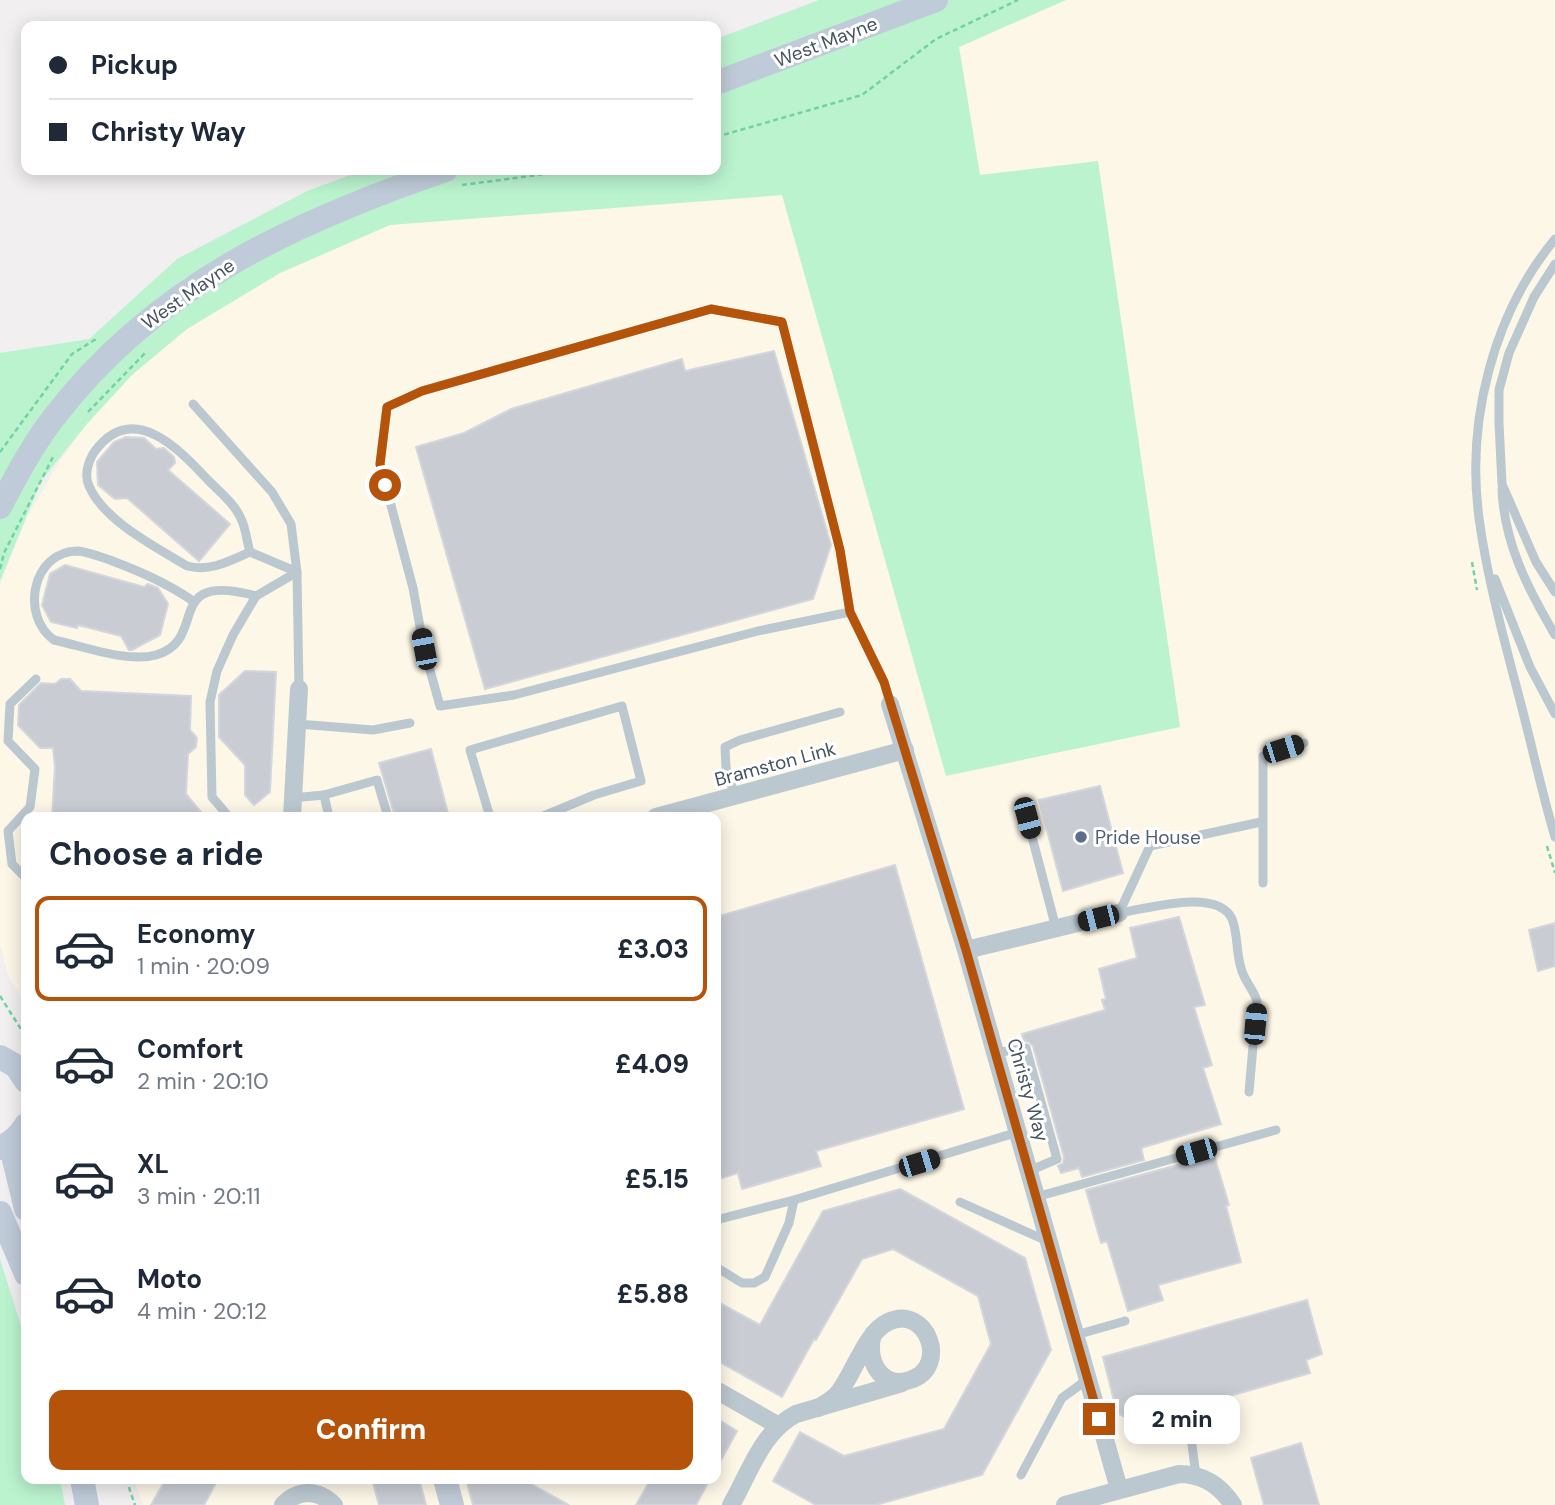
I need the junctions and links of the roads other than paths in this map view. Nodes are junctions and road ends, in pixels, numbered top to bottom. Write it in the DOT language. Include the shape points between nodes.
graph roads {
  1 [pos="936,0"];
  2 [pos="721,81"];
  3 [pos="450,178"];
  4 [pos="1555,239"];
  5 [pos="1555,264"];
  6 [pos="193,404"];
  7 [pos="1502,484"];
  8 [pos="0,507"];
  9 [pos="1484,549"];
  10 [pos="250,552"];
  11 [pos="297,572"];
  12 [pos="1555,592"];
  13 [pos="256,596"];
  14 [pos="192,601"];
  15 [pos="850,612"];
  16 [pos="1555,635"];
  17 [pos="36,679"];
  18 [pos="299,689"];
  19 [pos="890,704"];
  20 [pos="840,712"];
  21 [pos="1555,714"];
  22 [pos="411,723"];
  23 [pos="298,724"];
  24 [pos="1304,743"];
  25 [pos="905,750"];
  26 [pos="324,795"];
  27 [pos="735,796"];
  28 [pos="292,798"];
  29 [pos="25,812"];
  30 [pos="225,812"];
  31 [pos="292,812"];
  32 [pos="328,812"];
  33 [pos="387,812"];
  34 [pos="489,812"];
  35 [pos="550,812"];
  36 [pos="675,812"];
  37 [pos="21,817"];
  38 [pos="1027,818"];
  39 [pos="1261,822"];
  40 [pos="1555,837"];
  41 [pos="21,873"];
  42 [pos="1263,883"];
  43 [pos="1119,913"];
  44 [pos="1056,928"];
  45 [pos="966,950"];
  46 [pos="995,1053"];
  47 [pos="1249,1092"];
  48 [pos="1276,1130"];
  49 [pos="1018,1132"];
  50 [pos="12,1139"];
  51 [pos="1029,1171"];
  52 [pos="21,1184"];
  53 [pos="1036,1197"];
  54 [pos="794,1200"];
  55 [pos="960,1202"];
  56 [pos="0,1213"];
  57 [pos="721,1219"];
  58 [pos="1049,1242"];
  59 [pos="21,1262"];
  60 [pos="721,1270"];
  61 [pos="1125,1321"];
  62 [pos="873,1334"];
  63 [pos="1076,1335"];
  64 [pos="1088,1380"];
  65 [pos="906,1381"];
  66 [pos="721,1393"];
  67 [pos="818,1408"];
  68 [pos="779,1426"];
  69 [pos="1190,1429"];
  70 [pos="1021,1475"];
  71 [pos="1196,1476"];
  72 [pos="83,1484"];
  73 [pos="446,1484"];
  74 [pos="1119,1489"];
  75 [pos="88,1505"];
  76 [pos="284,1505"];
  77 [pos="334,1505"];
  78 [pos="452,1505"];
  79 [pos="731,1505"];
  80 [pos="1065,1505"];
  81 [pos="1233,1505"];
  1 -- 2 [label="main road, West Mayne"];
  3 -- 8 [label="main road, West Mayne" via="393,188 322,217 218,270 183,294 85,379 54,418"];
  4 -- 9 [label="lane" via="1503,325 1489,372 1476,469"];
  5 -- 7 [label="lane" via="1509,352 1499,390"];
  6 -- 11 [label="lane" via="272,492 291,524"];
  7 -- 12 [label="lane" via="1536,562"];
  7 -- 16 [label="lane" via="1511,545"];
  9 -- 21 [label="lane" via="1530,667"];
  9 -- 40 [label="lane"];
  10 -- 10 [label="lane" via="242,520 231,503 177,447 151,432 124,430 108,436 93,454 86,472 98,500 120,524 173,558 200,569"];
  10 -- 11 [label="lane"];
  11 -- 13 [label="lane"];
  11 -- 18 [label="lane"];
  13 -- 14 [label="lane" via="213,590"];
  13 -- 30 [label="lane" via="217,671 211,702 212,797"];
  14 -- 14 [label="lane" via="181,636 172,648 155,656 131,657 54,640 37,620 35,600 42,570 51,558 80,551 152,576"];
  15 -- 15 [label="lane" via="758,631 514,695 440,706 380,464 387,407 422,391 711,309 782,322 840,550"];
  15 -- 19 [label="lane"];
  17 -- 29 [label="lane" via="9,704 8,741 35,769"];
  18 -- 23 [label="street"];
  19 -- 25 [label="street, Christy Way"];
  20 -- 27 [label="lane" via="725,747"];
  22 -- 23 [label="lane" via="373,730"];
  23 -- 28 [label="street"];
  24 -- 39 [label="lane" via="1263,756"];
  25 -- 27 [label="street, Bramston Link"];
  25 -- 45 [label="street, Christy Way"];
  26 -- 28 [label="lane"];
  26 -- 32 [label="lane"];
  26 -- 33 [label="lane" via="377,780"];
  27 -- 36 [label="street, Bramston Link"];
  28 -- 31 [label="street"];
  34 -- 35 [label="lane" via="470,750 622,706 641,781"];
  37 -- 41 [label="lane" via="8,831 12,864"];
  38 -- 44 [label="lane"];
  39 -- 42 [label="lane"];
  39 -- 43 [label="lane" via="1150,846"];
  43 -- 44 [label="street"];
  43 -- 47 [label="lane" via="1198,900 1214,904 1232,919 1240,966 1257,1001"];
  44 -- 45 [label="street"];
  45 -- 46 [label="street, Christy Way"];
  46 -- 49 [label="street, Christy Way"];
  46 -- 51 [label="lane" via="1026,1048 1057,1159"];
  48 -- 53 [label="lane"];
  49 -- 51 [label="street, Christy Way"];
  49 -- 54 [label="lane"];
  50 -- 52 [label="main road"];
  51 -- 53 [label="street, Christy Way"];
  53 -- 58 [label="street, Christy Way"];
  54 -- 57 [label="lane"];
  54 -- 60 [label="lane" via="765,1277 743,1283"];
  55 -- 58 [label="lane"];
  56 -- 59 [label="main road"];
  58 -- 63 [label="street, Christy Way"];
  61 -- 63 [label="lane"];
  62 -- 65 [label="street" via="873,1367 890,1380"];
  62 -- 65 [label="street" via="886,1322 901,1319 926,1331 932,1349 929,1364"];
  62 -- 67 [label="street" via="839,1392"];
  63 -- 64 [label="street, Christy Way"];
  64 -- 70 [label="lane" via="1062,1398"];
  64 -- 74 [label="street, Christy Way"];
  65 -- 67 [label="street"];
  66 -- 68 [label="street"];
  67 -- 68 [label="street" via="796,1414"];
  68 -- 79 [label="street"];
  69 -- 71 [label="lane"];
  71 -- 74 [label="street" via="1170,1475"];
  71 -- 81 [label="street" via="1214,1484"];
  72 -- 75 [label="main road"];
  73 -- 78 [label="main road"];
  74 -- 80 [label="street"];
  76 -- 77 [label="street" via="304,1492"];
}
